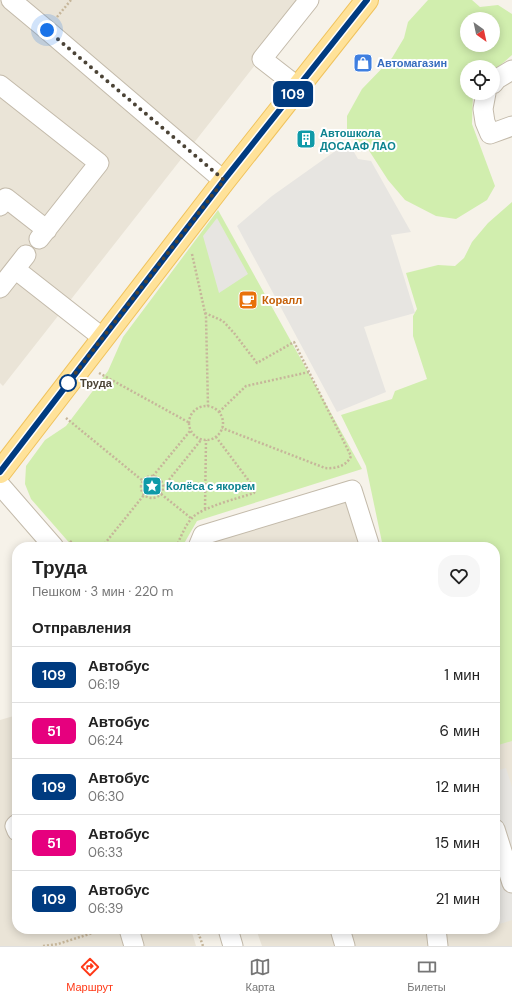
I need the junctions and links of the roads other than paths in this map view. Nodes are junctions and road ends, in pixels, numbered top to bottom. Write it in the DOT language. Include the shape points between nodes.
graph roads {
  1 [pos="11,0"];
  2 [pos="309,0"];
  3 [pos="367,0"];
  4 [pos="512,70"];
  5 [pos="500,77"];
  6 [pos="0,84"];
  7 [pos="298,87"];
  8 [pos="485,100"];
  9 [pos="512,126"];
  10 [pos="224,180"];
  11 [pos="0,206"];
  12 [pos="0,288"];
  13 [pos="103,338"];
  14 [pos="0,472"];
  15 [pos="0,485"];
  16 [pos="59,541"];
  17 [pos="200,542"];
  18 [pos="368,542"];
  19 [pos="500,845"];
  20 [pos="512,883"];
  21 [pos="130,934"];
  22 [pos="229,934"];
  23 [pos="341,934"];
  24 [pos="437,934"];
  25 [pos="134,946"];
  26 [pos="233,946"];
  27 [pos="345,946"];
  28 [pos="438,946"];
  1 -- 10 [label="street"];
  2 -- 7 [label="street" via="262,58"];
  3 -- 7 [label="main road"];
  4 -- 5 [label="street"];
  6 -- 11 [label="street" via="99,163 43,234 6,198"];
  7 -- 10 [label="main road"];
  8 -- 9 [label="street" via="485,122 490,134"];
  10 -- 13 [label="main road"];
  12 -- 13 [label="street" via="21,262"];
  13 -- 14 [label="main road" via="92,369"];
  15 -- 16 [label="street"];
  17 -- 18 [label="street" via="203,535 352,490"];
  19 -- 20 [label="street"];
  21 -- 25 [label="street"];
  22 -- 26 [label="street"];
  23 -- 27 [label="street"];
  24 -- 28 [label="street"];
}
